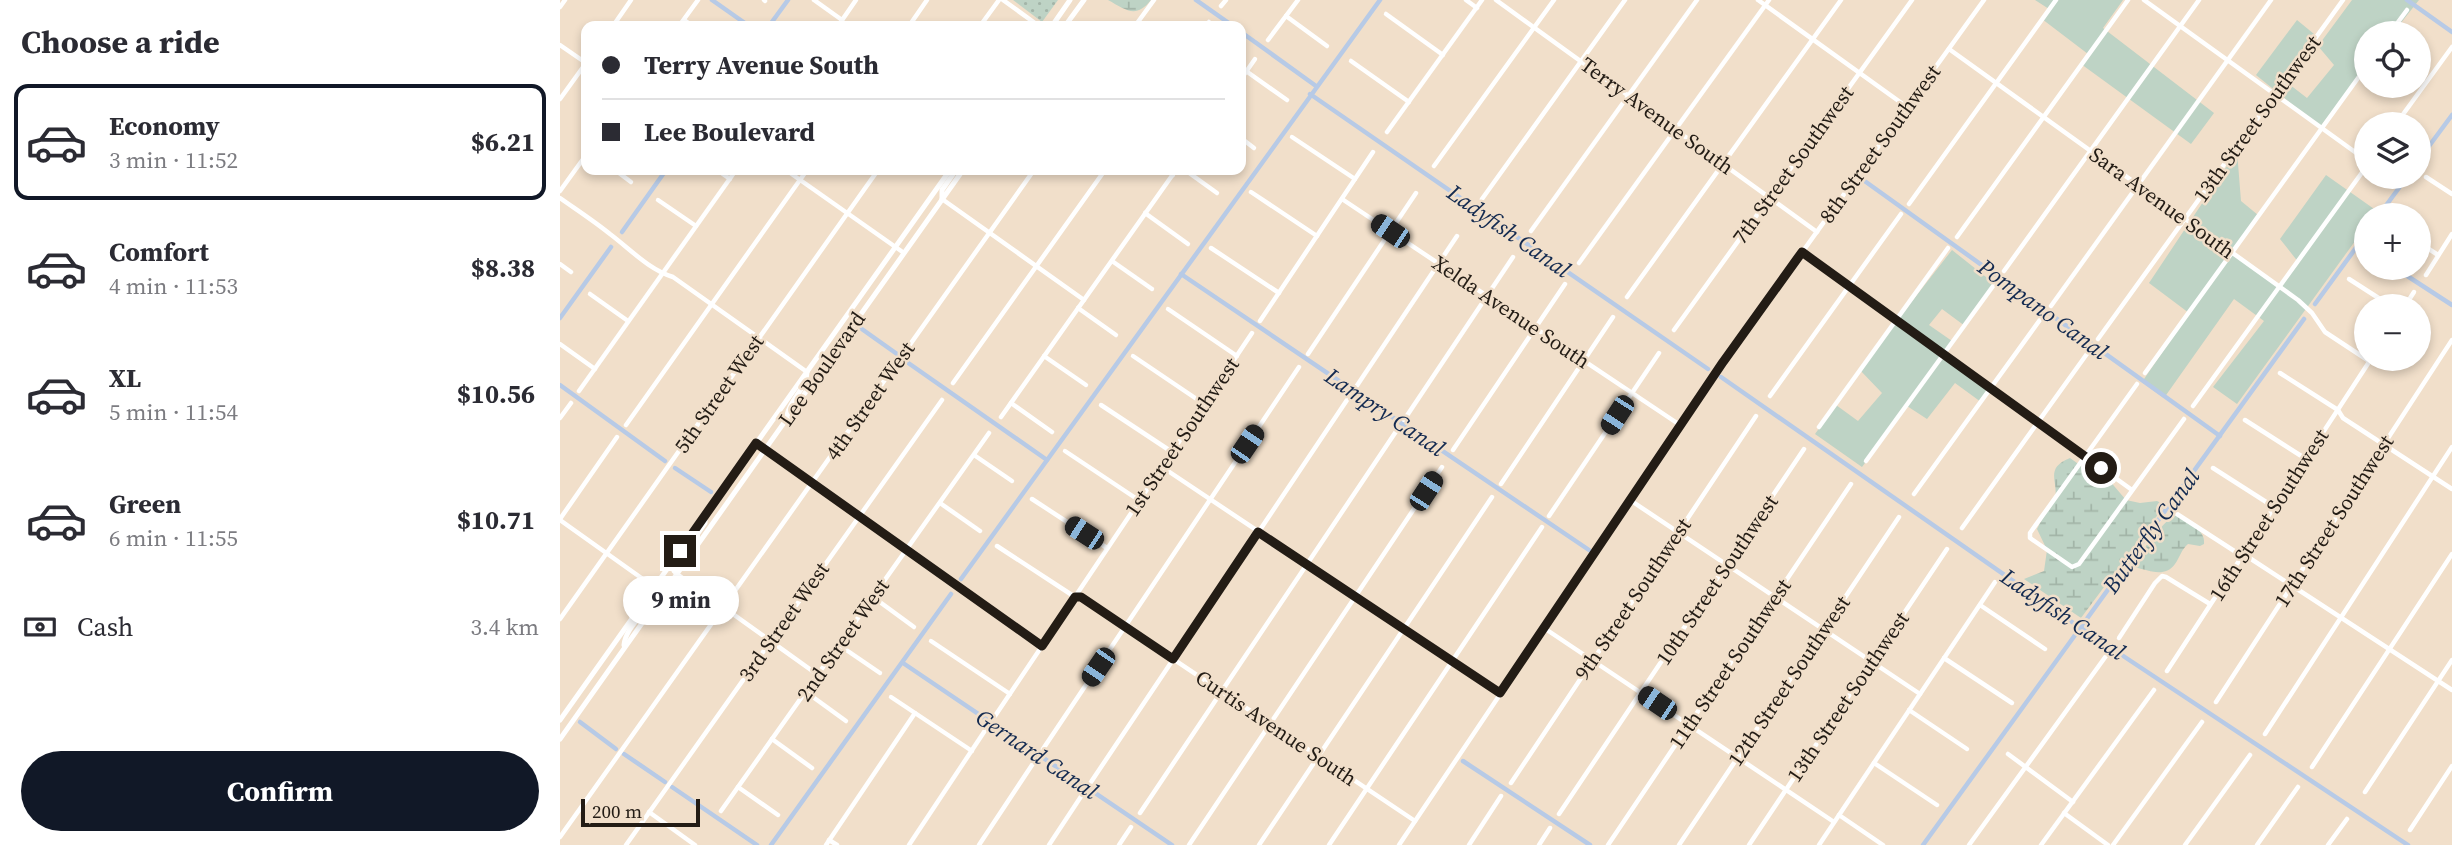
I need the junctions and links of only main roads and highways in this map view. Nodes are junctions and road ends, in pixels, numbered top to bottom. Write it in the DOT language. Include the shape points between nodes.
graph roads {
  1 [pos="1070,0"];
  2 [pos="1084,0"];
  3 [pos="1055,21"];
  4 [pos="1069,21"];
  5 [pos="946,175"];
  6 [pos="952,175"];
  7 [pos="959,175"];
  8 [pos="942,199"];
  9 [pos="807,372"];
  10 [pos="787,418"];
  11 [pos="705,515"];
  12 [pos="677,574"];
  13 [pos="654,587"];
  14 [pos="624,648"];
  15 [pos="560,720"];
  16 [pos="560,738"];
  1 -- 3 [label="main road"];
  2 -- 4 [label="main road"];
  5 -- 9 [label="main road, Lee Boulevard"];
  6 -- 8 [label="main road" via="942,190"];
  7 -- 8 [label="main road, Lee Boulevard"];
  8 -- 10 [label="main road, Lee Boulevard"];
  9 -- 10 [label="main road"];
  9 -- 11 [label="main road, Lee Boulevard"];
  10 -- 12 [label="main road, Lee Boulevard"];
  11 -- 12 [label="main road" via="705,523 675,566"];
  11 -- 13 [label="main road, Lee Boulevard"];
  12 -- 14 [label="main road, Lee Boulevard"];
  13 -- 14 [label="main road" via="653,598 625,638"];
  13 -- 15 [label="main road, Lee Boulevard"];
  14 -- 16 [label="main road, Lee Boulevard"];
}
